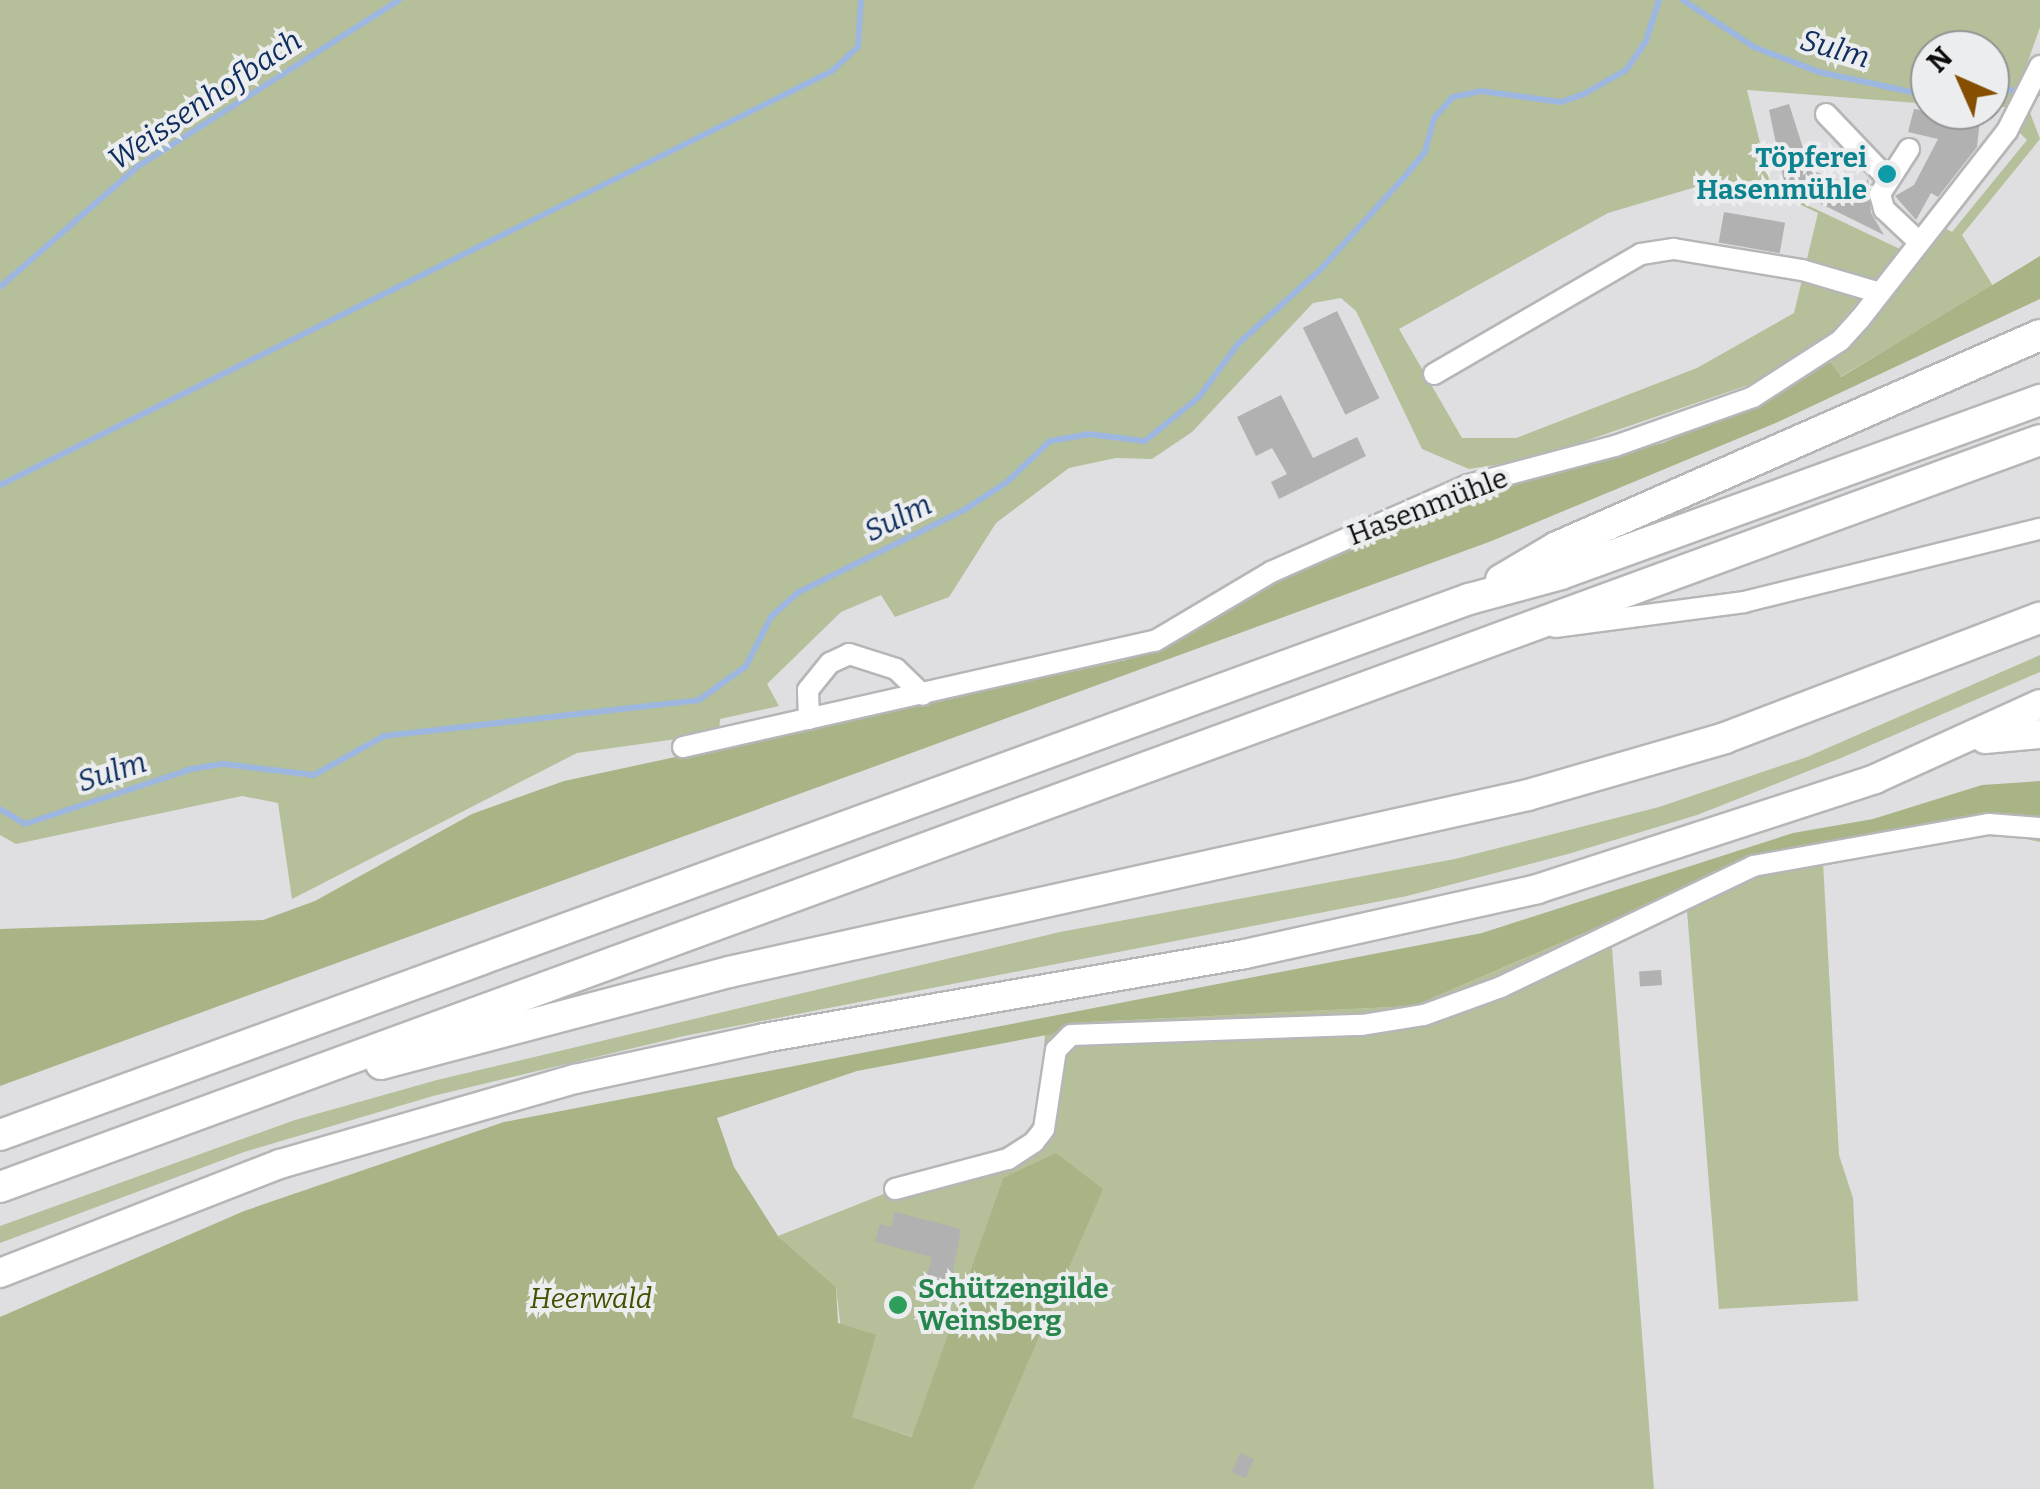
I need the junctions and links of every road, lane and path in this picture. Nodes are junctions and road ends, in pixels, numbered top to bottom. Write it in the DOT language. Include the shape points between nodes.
graph roads {
  1 [pos="2038,70"];
  2 [pos="1826,114"];
  3 [pos="1909,149"];
  4 [pos="1889,180"];
  5 [pos="1918,242"];
  6 [pos="1880,293"];
  7 [pos="2040,335"];
  8 [pos="1434,374"];
  9 [pos="2040,400"];
  10 [pos="2040,440"];
  11 [pos="2040,528"];
  12 [pos="1469,600"];
  13 [pos="2040,618"];
  14 [pos="1509,634"];
  15 [pos="923,695"];
  16 [pos="2040,704"];
  17 [pos="808,719"];
  18 [pos="2040,734"];
  19 [pos="1958,742"];
  20 [pos="683,746"];
  21 [pos="2040,828"];
  22 [pos="270,1088"];
  23 [pos="0,1136"];
  24 [pos="0,1188"];
  25 [pos="896,1189"];
  26 [pos="0,1273"];
  1 -- 5 [label="street, Hasenmühle" via="2023,106"];
  2 -- 4 [label="street"];
  3 -- 4 [label="street"];
  4 -- 5 [label="street" via="1880,194 1884,209"];
  5 -- 6 [label="street, Hasenmühle"];
  6 -- 8 [label="street" via="1802,270 1674,249 1641,254"];
  6 -- 15 [label="street, Hasenmühle" via="1840,341 1753,397 1615,446 1468,485 1271,572 1155,641"];
  7 -- 12 [label="highway" via="1557,547"];
  9 -- 12 [label="highway" via="1561,574"];
  10 -- 14 [label="highway"];
  11 -- 14 [label="street" via="1744,602"];
  12 -- 23 [label="highway"];
  13 -- 22 [label="highway" via="1725,738 1528,796 872,939"];
  14 -- 22 [label="highway"];
  15 -- 17 [label="street, Hasenmühle"];
  15 -- 17 [label="street" via="896,670 850,654 830,663 808,690"];
  16 -- 19 [label="main road"];
  17 -- 20 [label="street, Hasenmühle"];
  18 -- 19 [label="main road"];
  19 -- 26 [label="main road" via="1801,806 1537,889 1245,954 764,1038 379,1132 166,1204"];
  21 -- 25 [label="street" via="1989,824 1753,866 1501,987 1424,1015 1362,1025 1071,1035 1056,1050 1044,1129 1034,1142 1008,1159"];
  22 -- 24 [label="highway"];
}
